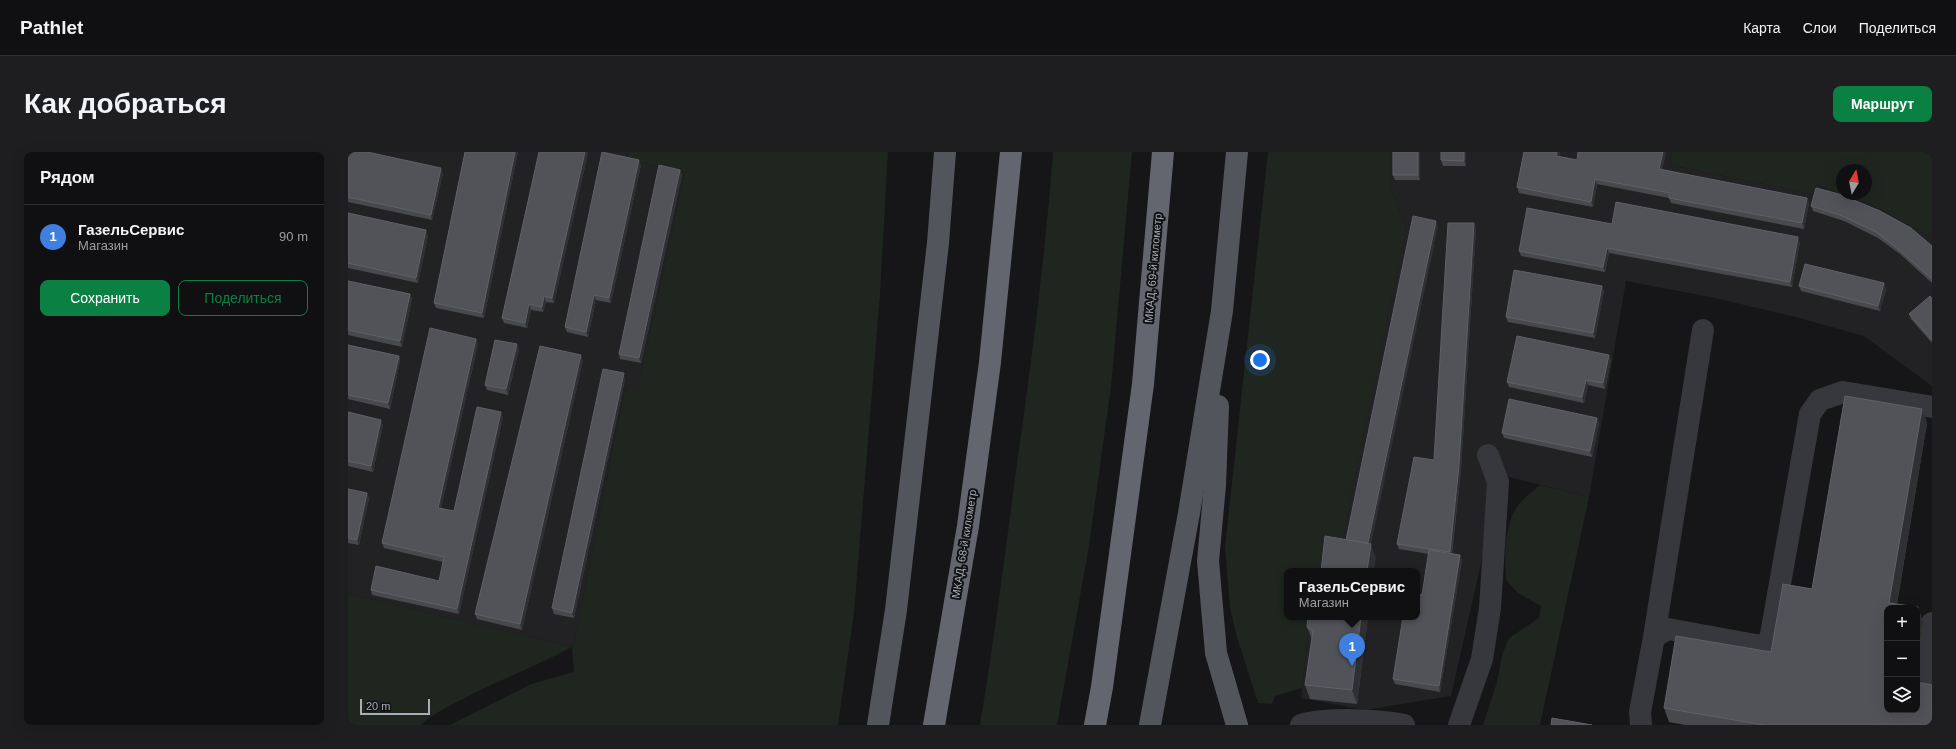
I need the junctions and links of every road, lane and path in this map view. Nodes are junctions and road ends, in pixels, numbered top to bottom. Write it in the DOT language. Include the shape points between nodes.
graph roads {
  1 [pos="945,152"];
  2 [pos="1011,152"];
  3 [pos="1163,152"];
  4 [pos="1237,152"];
  5 [pos="1222,311"];
  6 [pos="1703,330"];
  7 [pos="1932,408"];
  8 [pos="1488,455"];
  9 [pos="1932,623"];
  10 [pos="1654,637"];
  11 [pos="1932,677"];
  12 [pos="878,725"];
  13 [pos="934,725"];
  14 [pos="1095,725"];
  15 [pos="1150,725"];
  16 [pos="1237,725"];
  17 [pos="1301,725"];
  18 [pos="1404,725"];
  19 [pos="1459,725"];
  20 [pos="1641,725"];
  1 -- 12 [label="main road" via="938,243 898,595"];
  2 -- 13 [label="highway, МКАД, 68-й километр" via="990,362 968,526"];
  3 -- 14 [label="highway, МКАД, 69-й километр" via="1143,384"];
  4 -- 5 [label="main road"];
  5 -- 15 [label="main road"];
  5 -- 16 [label="main road" via="1215,485 1208,561 1216,653"];
  6 -- 10 [label="lane"];
  7 -- 10 [label="lane" via="1843,392 1820,400 1810,414 1770,640 1761,646 1668,629"];
  8 -- 19 [label="lane" via="1498,482 1490,608 1482,659"];
  9 -- 11 [label="lane" via="1924,670"];
  10 -- 20 [label="lane" via="1640,712"];
  17 -- 18 [label="lane" via="1312,722 1354,721"];
}
